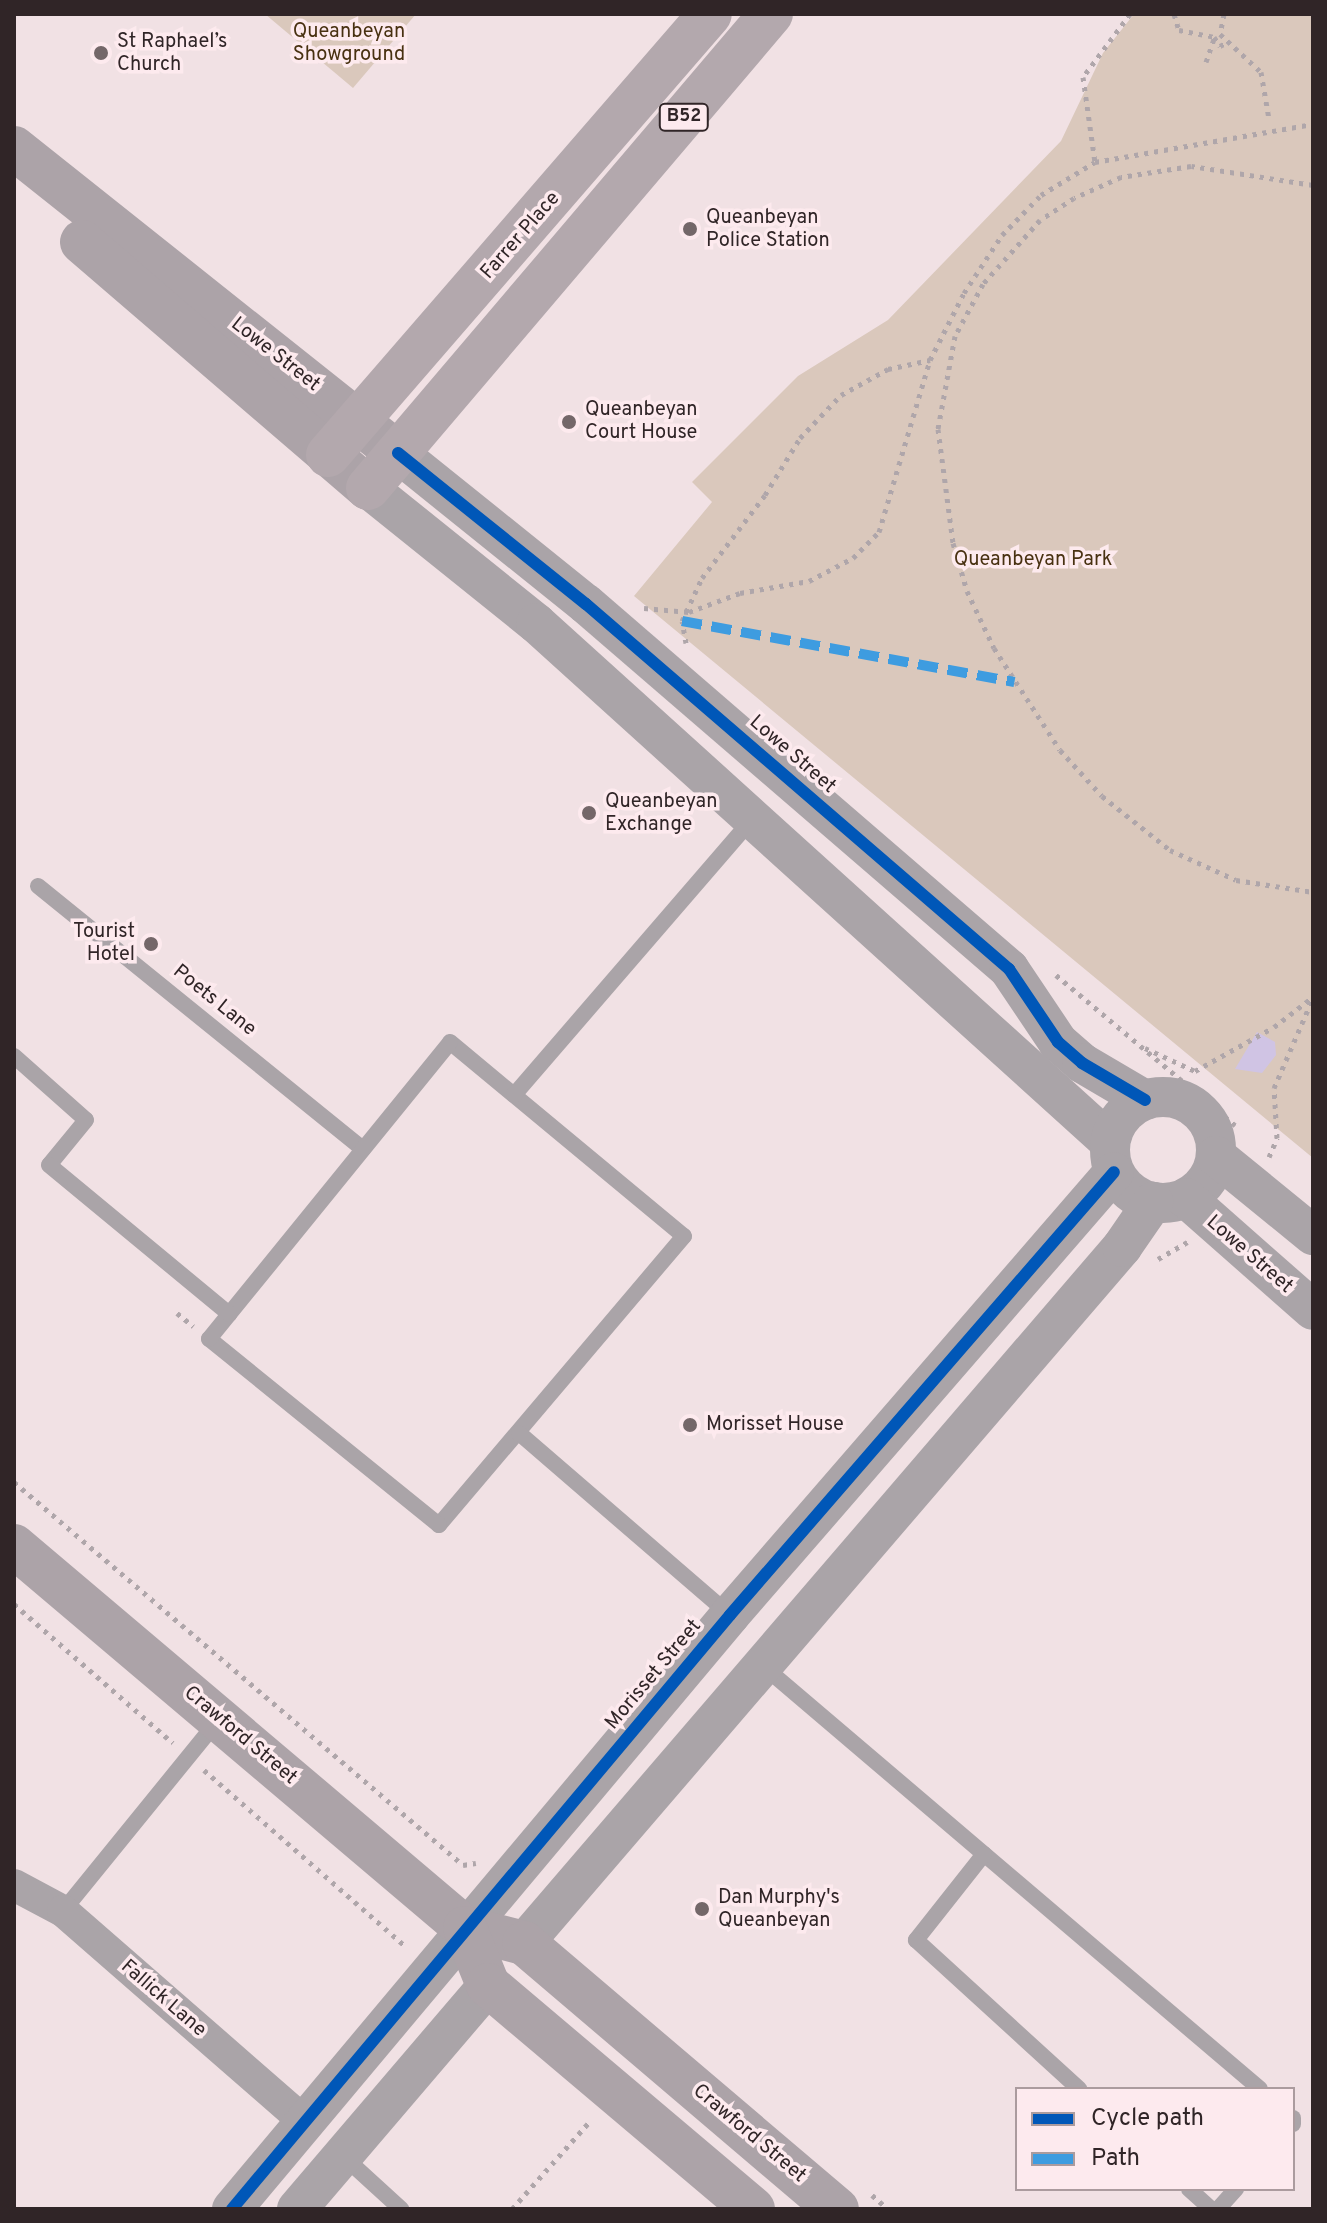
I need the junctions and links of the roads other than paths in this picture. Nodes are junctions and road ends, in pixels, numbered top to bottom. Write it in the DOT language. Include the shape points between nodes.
graph roads {
  1 [pos="710,14"];
  2 [pos="769,15"];
  3 [pos="14,148"];
  4 [pos="14,182"];
  5 [pos="359,421"];
  6 [pos="398,453"];
  7 [pos="328,455"];
  8 [pos="368,488"];
  9 [pos="752,819"];
  10 [pos="38,886"];
  11 [pos="14,1056"];
  12 [pos="514,1095"];
  13 [pos="1145,1100"];
  14 [pos="1227,1142"];
  15 [pos="363,1149"];
  16 [pos="1112,1157"];
  17 [pos="1170,1200"];
  18 [pos="1313,1235"];
  19 [pos="1313,1310"];
  20 [pos="229,1314"];
  21 [pos="519,1433"];
  22 [pos="14,1546"];
  23 [pos="730,1615"];
  24 [pos="762,1665"];
  25 [pos="220,1718"];
  26 [pos="984,1854"];
  27 [pos="14,1885"];
  28 [pos="63,1911"];
  29 [pos="465,1928"];
  30 [pos="524,1943"];
  31 [pos="488,1985"];
  32 [pos="1077,2087"];
  33 [pos="1258,2087"];
  34 [pos="305,2122"];
  35 [pos="342,2155"];
  36 [pos="1191,2191"];
  37 [pos="1234,2191"];
  38 [pos="232,2209"];
  39 [pos="297,2209"];
  40 [pos="401,2209"];
  41 [pos="753,2209"];
  42 [pos="837,2209"];
  43 [pos="1211,2209"];
  44 [pos="1218,2209"];
  1 -- 5 [label="highway, Farrer Place / B52"];
  2 -- 6 [label="highway, B52"];
  3 -- 5 [label="main road, Lowe Street"];
  4 -- 7 [label="main road, Lowe Street"];
  5 -- 6 [label="main road, Lowe Street"];
  5 -- 7 [label="highway, Farrer Place / B52"];
  6 -- 8 [label="highway, B52"];
  6 -- 13 [label="street, Lowe Street" via="586,604 1009,969 1058,1042 1082,1063"];
  7 -- 8 [label="main road, Lowe Street"];
  8 -- 9 [label="street, Lowe Street" via="536,623"];
  9 -- 12 [label="lane"];
  9 -- 16 [label="street, Lowe Street"];
  10 -- 15 [label="lane, Poets Lane"];
  11 -- 20 [label="lane" via="86,1120 49,1165"];
  12 -- 15 [label="lane" via="450,1042"];
  12 -- 21 [label="lane" via="684,1236"];
  13 -- 14 [label="street" via="1165,1097 1198,1110"];
  13 -- 16 [label="street" via="1123,1116"];
  14 -- 17 [label="street" via="1209,1177"];
  14 -- 18 [label="street"];
  15 -- 20 [label="lane"];
  16 -- 17 [label="street" via="1130,1192"];
  16 -- 23 [label="street, Morisset Street"];
  17 -- 19 [label="street, Lowe Street"];
  17 -- 24 [label="street" via="1122,1247"];
  20 -- 21 [label="lane" via="209,1339 439,1525"];
  21 -- 23 [label="lane"];
  22 -- 25 [label="main road, Crawford Street"];
  23 -- 29 [label="street, Morisset Street"];
  24 -- 26 [label="lane"];
  24 -- 30 [label="street"];
  25 -- 28 [label="lane"];
  25 -- 29 [label="main road, Crawford Street"];
  26 -- 32 [label="lane" via="916,1940"];
  26 -- 33 [label="lane"];
  27 -- 28 [label="street, Fallick Lane"];
  28 -- 34 [label="street, Fallick Lane"];
  29 -- 30 [label="main road, Crawford Street"];
  29 -- 31 [label="main road, Crawford Street"];
  29 -- 34 [label="street, Morisset Street"];
  30 -- 31 [label="main road"];
  30 -- 42 [label="main road, Crawford Street"];
  31 -- 35 [label="street"];
  31 -- 41 [label="main road, Crawford Street"];
  34 -- 38 [label="street, Morisset Street"];
  35 -- 39 [label="street"];
  35 -- 40 [label="lane"];
  36 -- 43 [label="lane"];
  37 -- 44 [label="lane"];
}
